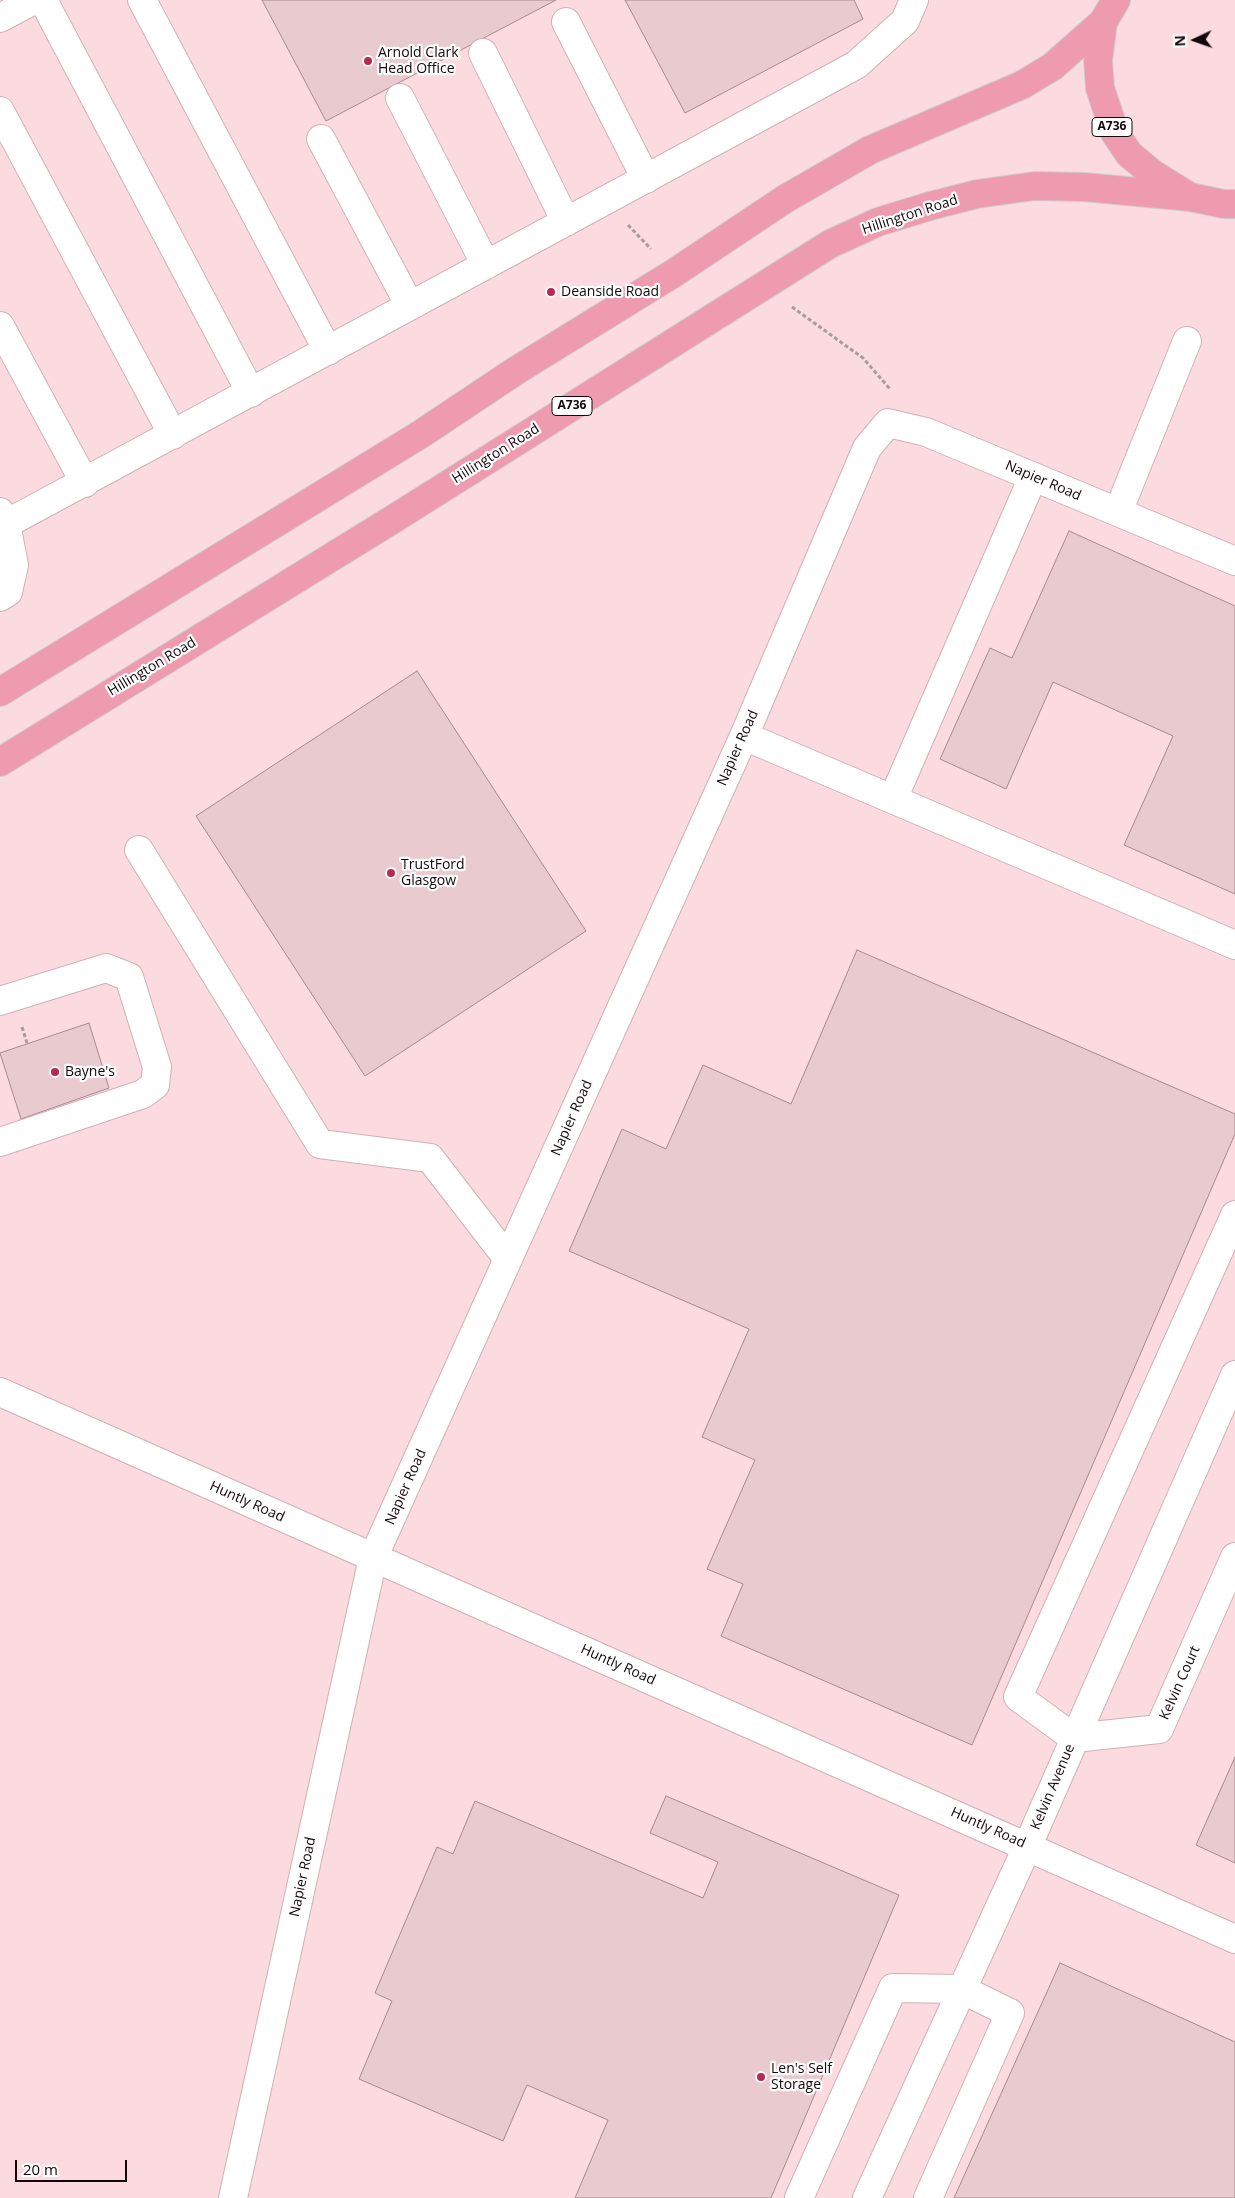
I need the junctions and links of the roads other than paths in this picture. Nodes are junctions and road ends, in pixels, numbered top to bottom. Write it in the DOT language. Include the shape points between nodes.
graph roads {
  1 [pos="34,0"];
  2 [pos="43,0"];
  3 [pos="142,0"];
  4 [pos="914,0"];
  5 [pos="1110,11"];
  6 [pos="0,18"];
  7 [pos="566,22"];
  8 [pos="483,53"];
  9 [pos="400,98"];
  10 [pos="0,111"];
  11 [pos="321,139"];
  12 [pos="646,179"];
  13 [pos="1190,197"];
  14 [pos="1235,204"];
  15 [pos="566,222"];
  16 [pos="486,265"];
  17 [pos="410,306"];
  18 [pos="0,326"];
  19 [pos="1187,341"];
  20 [pos="328,351"];
  21 [pos="251,393"];
  22 [pos="172,435"];
  23 [pos="1033,477"];
  24 [pos="85,483"];
  25 [pos="1118,512"];
  26 [pos="3,518"];
  27 [pos="1235,561"];
  28 [pos="0,596"];
  29 [pos="0,692"];
  30 [pos="744,736"];
  31 [pos="0,762"];
  32 [pos="893,799"];
  33 [pos="139,850"];
  34 [pos="1235,945"];
  35 [pos="0,1001"];
  36 [pos="0,1142"];
  37 [pos="1235,1215"];
  38 [pos="508,1260"];
  39 [pos="1235,1375"];
  40 [pos="0,1392"];
  41 [pos="1235,1557"];
  42 [pos="373,1558"];
  43 [pos="1074,1738"];
  44 [pos="1028,1845"];
  45 [pos="1235,1939"];
  46 [pos="961,1988"];
  47 [pos="233,2198"];
  48 [pos="799,2198"];
  49 [pos="867,2198"];
  50 [pos="928,2198"];
  1 -- 6 [label="street"];
  2 -- 21 [label="street"];
  3 -- 20 [label="street"];
  4 -- 12 [label="street" via="906,21 856,65"];
  5 -- 13 [label="main road, A736" via="1098,61 1100,88 1114,133 1129,154 1153,174"];
  5 -- 29 [label="main road, A736" via="1052,67 1022,85 870,150 785,199 421,434"];
  7 -- 12 [label="street"];
  8 -- 15 [label="street"];
  9 -- 16 [label="street"];
  10 -- 22 [label="street"];
  11 -- 17 [label="street"];
  12 -- 15 [label="street"];
  13 -- 14 [label="main road, A736"];
  13 -- 31 [label="main road, Hillington Road / A736" via="1084,187 1034,186 977,194 878,222 830,244"];
  15 -- 16 [label="street"];
  16 -- 17 [label="street"];
  17 -- 20 [label="street"];
  18 -- 24 [label="street"];
  19 -- 25 [label="street"];
  20 -- 21 [label="street"];
  21 -- 22 [label="street"];
  22 -- 24 [label="street"];
  23 -- 25 [label="street, Napier Road"];
  23 -- 30 [label="street, Napier Road" via="926,432 888,423 867,448"];
  23 -- 32 [label="street"];
  24 -- 26 [label="street"];
  25 -- 27 [label="street, Napier Road"];
  26 -- 28 [label="street" via="14,565 8,592"];
  30 -- 32 [label="street"];
  30 -- 38 [label="street, Napier Road"];
  32 -- 34 [label="street"];
  33 -- 38 [label="street" via="320,1144 430,1158"];
  35 -- 36 [label="street" via="106,968 129,977 157,1067 155,1085 143,1094"];
  37 -- 43 [label="street" via="1018,1697"];
  38 -- 42 [label="street, Napier Road"];
  39 -- 43 [label="street, Kelvin Avenue"];
  40 -- 42 [label="street, Huntly Road"];
  41 -- 43 [label="street, Kelvin Court" via="1159,1729"];
  42 -- 44 [label="street, Huntly Road"];
  42 -- 47 [label="street, Napier Road"];
  43 -- 44 [label="street, Kelvin Avenue"];
  44 -- 45 [label="street, Huntly Road"];
  44 -- 46 [label="street, Kelvin Avenue"];
  46 -- 48 [label="street" via="893,1988"];
  46 -- 49 [label="street, Kelvin Avenue"];
  46 -- 50 [label="street" via="1010,2013"];
}
